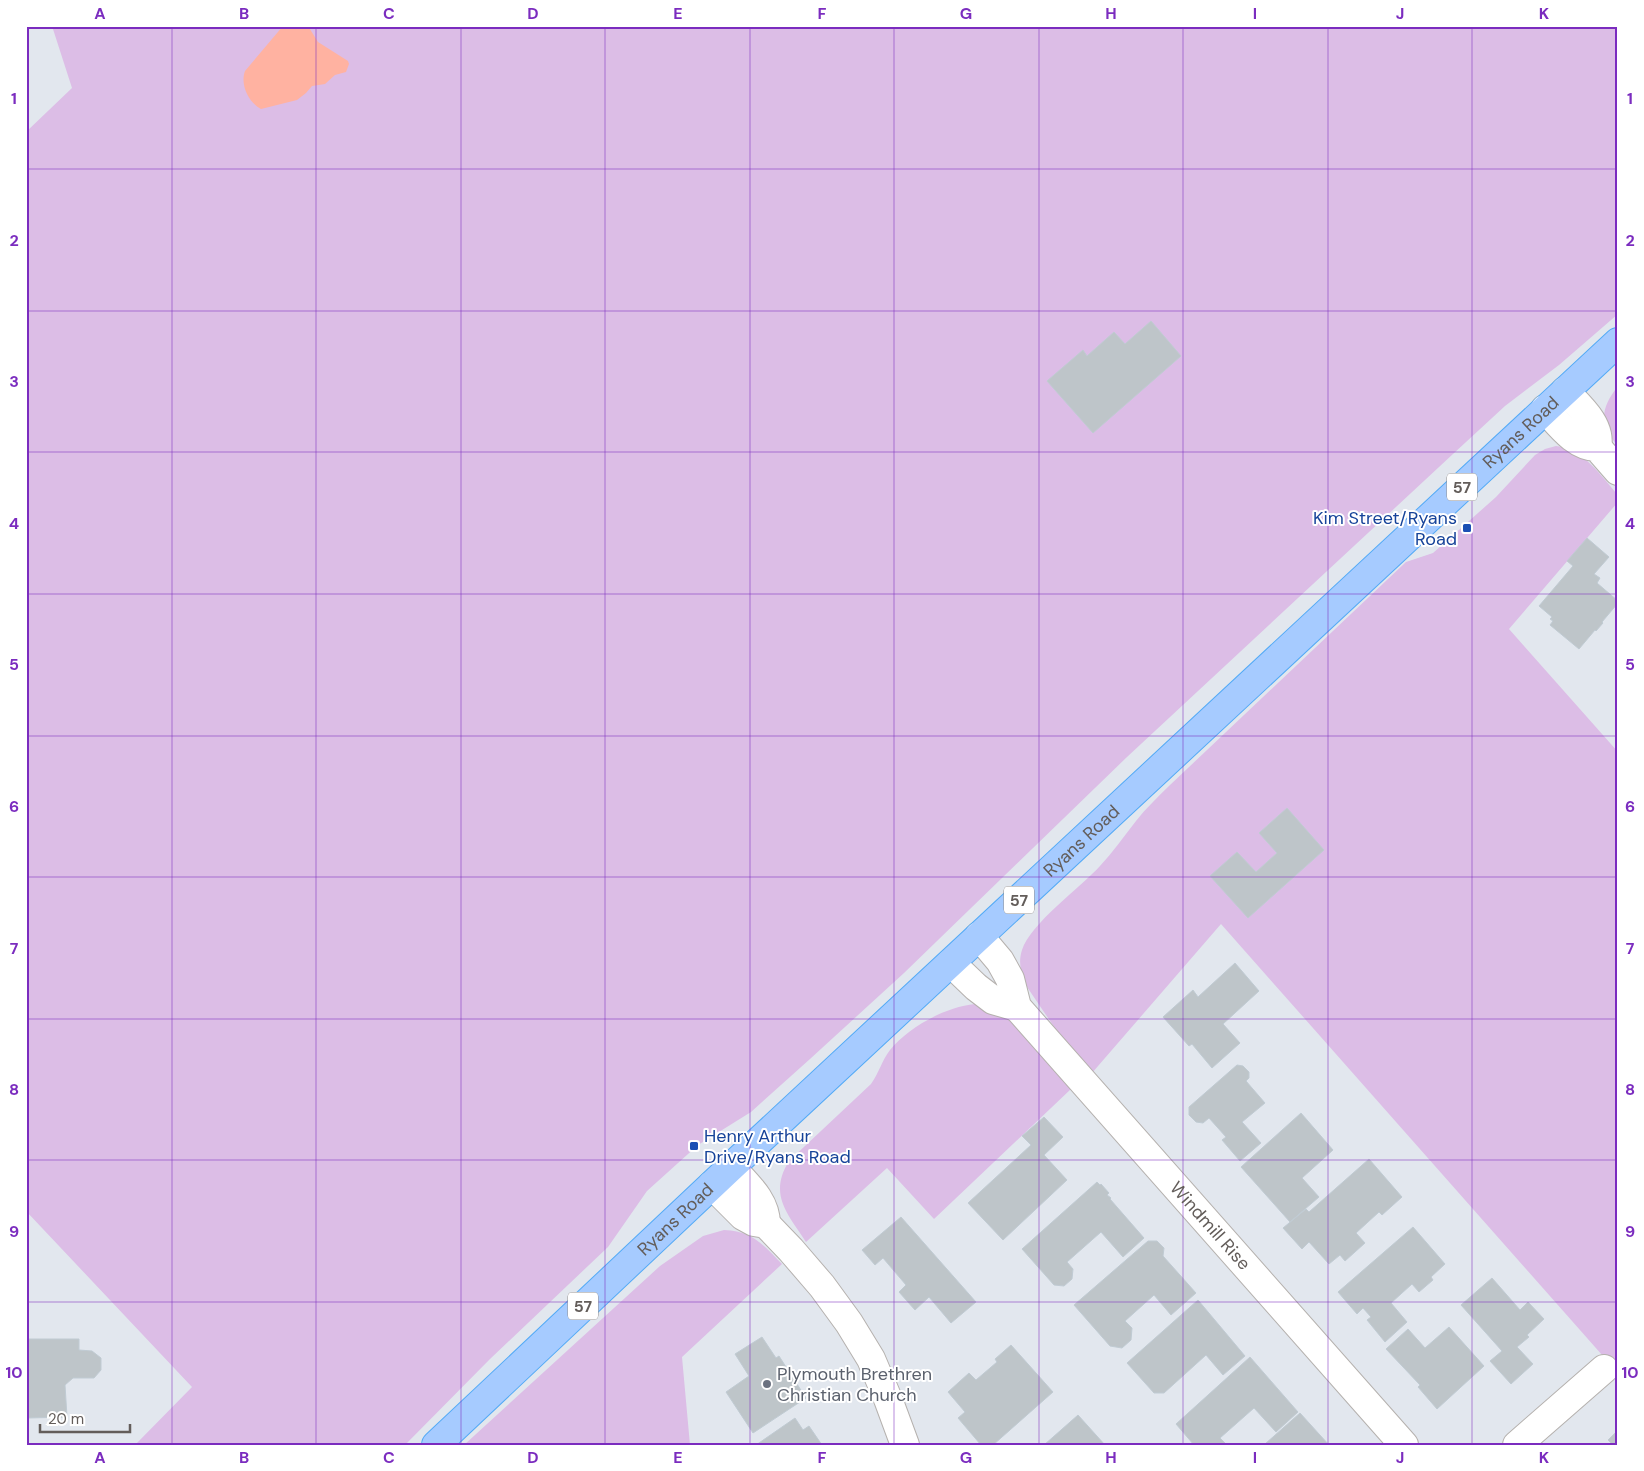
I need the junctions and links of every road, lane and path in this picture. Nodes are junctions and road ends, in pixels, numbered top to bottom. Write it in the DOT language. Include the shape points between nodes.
graph roads {
  1 [pos="1618,342"];
  2 [pos="1555,400"];
  3 [pos="1618,471"];
  4 [pos="979,936"];
  5 [pos="951,963"];
  6 [pos="1017,1007"];
  7 [pos="721,1176"];
  8 [pos="1604,1369"];
  9 [pos="436,1445"];
  10 [pos="905,1445"];
  11 [pos="1404,1445"];
  12 [pos="1517,1445"];
  1 -- 2 [label="main road, Ryans Road / 57"];
  2 -- 3 [label="street" via="1586,414 1597,432 1597,447"];
  2 -- 4 [label="main road, Ryans Road / 57"];
  4 -- 5 [label="main road, Ryans Road / 57"];
  4 -- 6 [label="street, Windmill Rise" via="1010,979"];
  5 -- 6 [label="street" via="993,1000"];
  5 -- 7 [label="main road, Ryans Road / 57"];
  6 -- 11 [label="street, Windmill Rise"];
  7 -- 9 [label="main road, Ryans Road / 57"];
  7 -- 10 [label="street" via="753,1192 762,1204 766,1224 806,1267 849,1323 871,1359"];
  8 -- 12 [label="street"];
}
